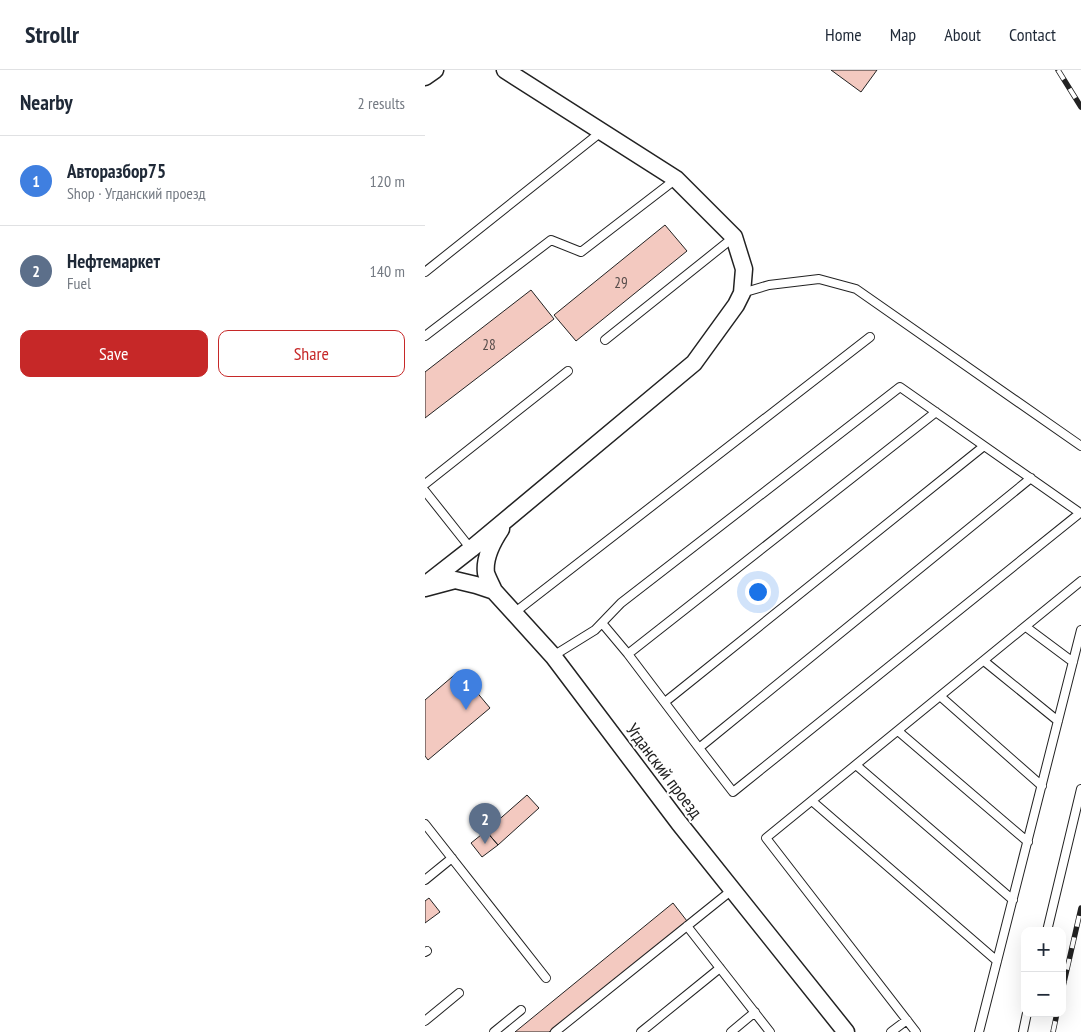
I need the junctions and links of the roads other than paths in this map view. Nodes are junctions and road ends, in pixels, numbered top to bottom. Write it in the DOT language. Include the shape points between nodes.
graph roads {
  1 [pos="435,70"];
  2 [pos="505,70"];
  3 [pos="425,77"];
  4 [pos="601,132"];
  5 [pos="676,179"];
  6 [pos="734,237"];
  7 [pos="425,272"];
  8 [pos="742,292"];
  9 [pos="425,336"];
  10 [pos="870,337"];
  11 [pos="605,340"];
  12 [pos="568,371"];
  13 [pos="936,412"];
  14 [pos="984,446"];
  15 [pos="1081,446"];
  16 [pos="1031,478"];
  17 [pos="425,484"];
  18 [pos="425,491"];
  19 [pos="509,517"];
  20 [pos="471,549"];
  21 [pos="1081,582"];
  22 [pos="425,586"];
  23 [pos="494,591"];
  24 [pos="514,613"];
  25 [pos="602,623"];
  26 [pos="1025,627"];
  27 [pos="1081,630"];
  28 [pos="628,654"];
  29 [pos="553,656"];
  30 [pos="984,660"];
  31 [pos="1073,662"];
  32 [pos="940,696"];
  33 [pos="665,702"];
  34 [pos="1058,721"];
  35 [pos="898,730"];
  36 [pos="699,748"];
  37 [pos="856,765"];
  38 [pos="1042,786"];
  39 [pos="1081,789"];
  40 [pos="812,801"];
  41 [pos="425,824"];
  42 [pos="1027,842"];
  43 [pos="452,858"];
  44 [pos="425,880"];
  45 [pos="732,890"];
  46 [pos="1013,900"];
  47 [pos="687,926"];
  48 [pos="1048,927"];
  49 [pos="997,961"];
  50 [pos="720,968"];
  51 [pos="546,978"];
  52 [pos="459,993"];
  53 [pos="521,1010"];
  54 [pos="755,1012"];
  55 [pos="1026,1017"];
  56 [pos="907,1020"];
  57 [pos="425,1021"];
  58 [pos="494,1032"];
  59 [pos="555,1032"];
  60 [pos="641,1032"];
  61 [pos="731,1032"];
  62 [pos="770,1032"];
  63 [pos="846,1032"];
  64 [pos="891,1032"];
  65 [pos="916,1032"];
  66 [pos="979,1032"];
  67 [pos="1023,1032"];
  1 -- 3 [label="street"];
  2 -- 4 [label="street"];
  4 -- 5 [label="street"];
  4 -- 7 [label="lane"];
  5 -- 6 [label="street"];
  5 -- 9 [label="lane" via="581,252 551,240"];
  6 -- 8 [label="street" via="744,269"];
  6 -- 11 [label="lane"];
  8 -- 15 [label="lane" via="819,279 856,289"];
  8 -- 19 [label="street" via="694,363"];
  10 -- 24 [label="lane"];
  12 -- 17 [label="lane"];
  13 -- 14 [label="lane"];
  13 -- 25 [label="lane" via="900,387 621,603"];
  13 -- 28 [label="lane"];
  14 -- 16 [label="lane"];
  14 -- 33 [label="lane"];
  16 -- 36 [label="lane"];
  16 -- 36 [label="lane" via="1080,513 733,792"];
  18 -- 20 [label="lane"];
  19 -- 20 [label="street"];
  19 -- 23 [label="street" via="493,540 487,559 486,573"];
  20 -- 22 [label="street"];
  21 -- 26 [label="lane"];
  22 -- 23 [label="street" via="455,580"];
  23 -- 24 [label="street, Угданский проезд"];
  24 -- 29 [label="street, Угданский проезд"];
  25 -- 28 [label="lane"];
  25 -- 29 [label="lane"];
  26 -- 30 [label="lane"];
  26 -- 31 [label="lane"];
  27 -- 31 [label="lane"];
  28 -- 33 [label="lane"];
  29 -- 45 [label="street, Угданский проезд"];
  30 -- 32 [label="lane"];
  30 -- 34 [label="lane"];
  31 -- 34 [label="lane"];
  32 -- 35 [label="lane"];
  32 -- 38 [label="lane"];
  33 -- 36 [label="lane"];
  34 -- 38 [label="lane"];
  35 -- 37 [label="lane"];
  35 -- 42 [label="lane"];
  37 -- 40 [label="lane"];
  37 -- 46 [label="lane"];
  38 -- 42 [label="lane"];
  39 -- 48 [label="lane"];
  40 -- 49 [label="lane"];
  40 -- 56 [label="lane" via="766,838"];
  41 -- 43 [label="lane"];
  42 -- 46 [label="lane"];
  43 -- 44 [label="lane"];
  43 -- 51 [label="lane"];
  45 -- 47 [label="lane"];
  45 -- 63 [label="street, Угданский проезд"];
  46 -- 49 [label="lane"];
  47 -- 50 [label="lane"];
  47 -- 59 [label="lane"];
  49 -- 66 [label="lane"];
  50 -- 54 [label="lane"];
  50 -- 60 [label="lane"];
  52 -- 57 [label="lane"];
  53 -- 58 [label="lane"];
  54 -- 61 [label="lane"];
  54 -- 62 [label="lane"];
  55 -- 67 [label="lane"];
  56 -- 64 [label="lane"];
  56 -- 65 [label="lane"];
}
